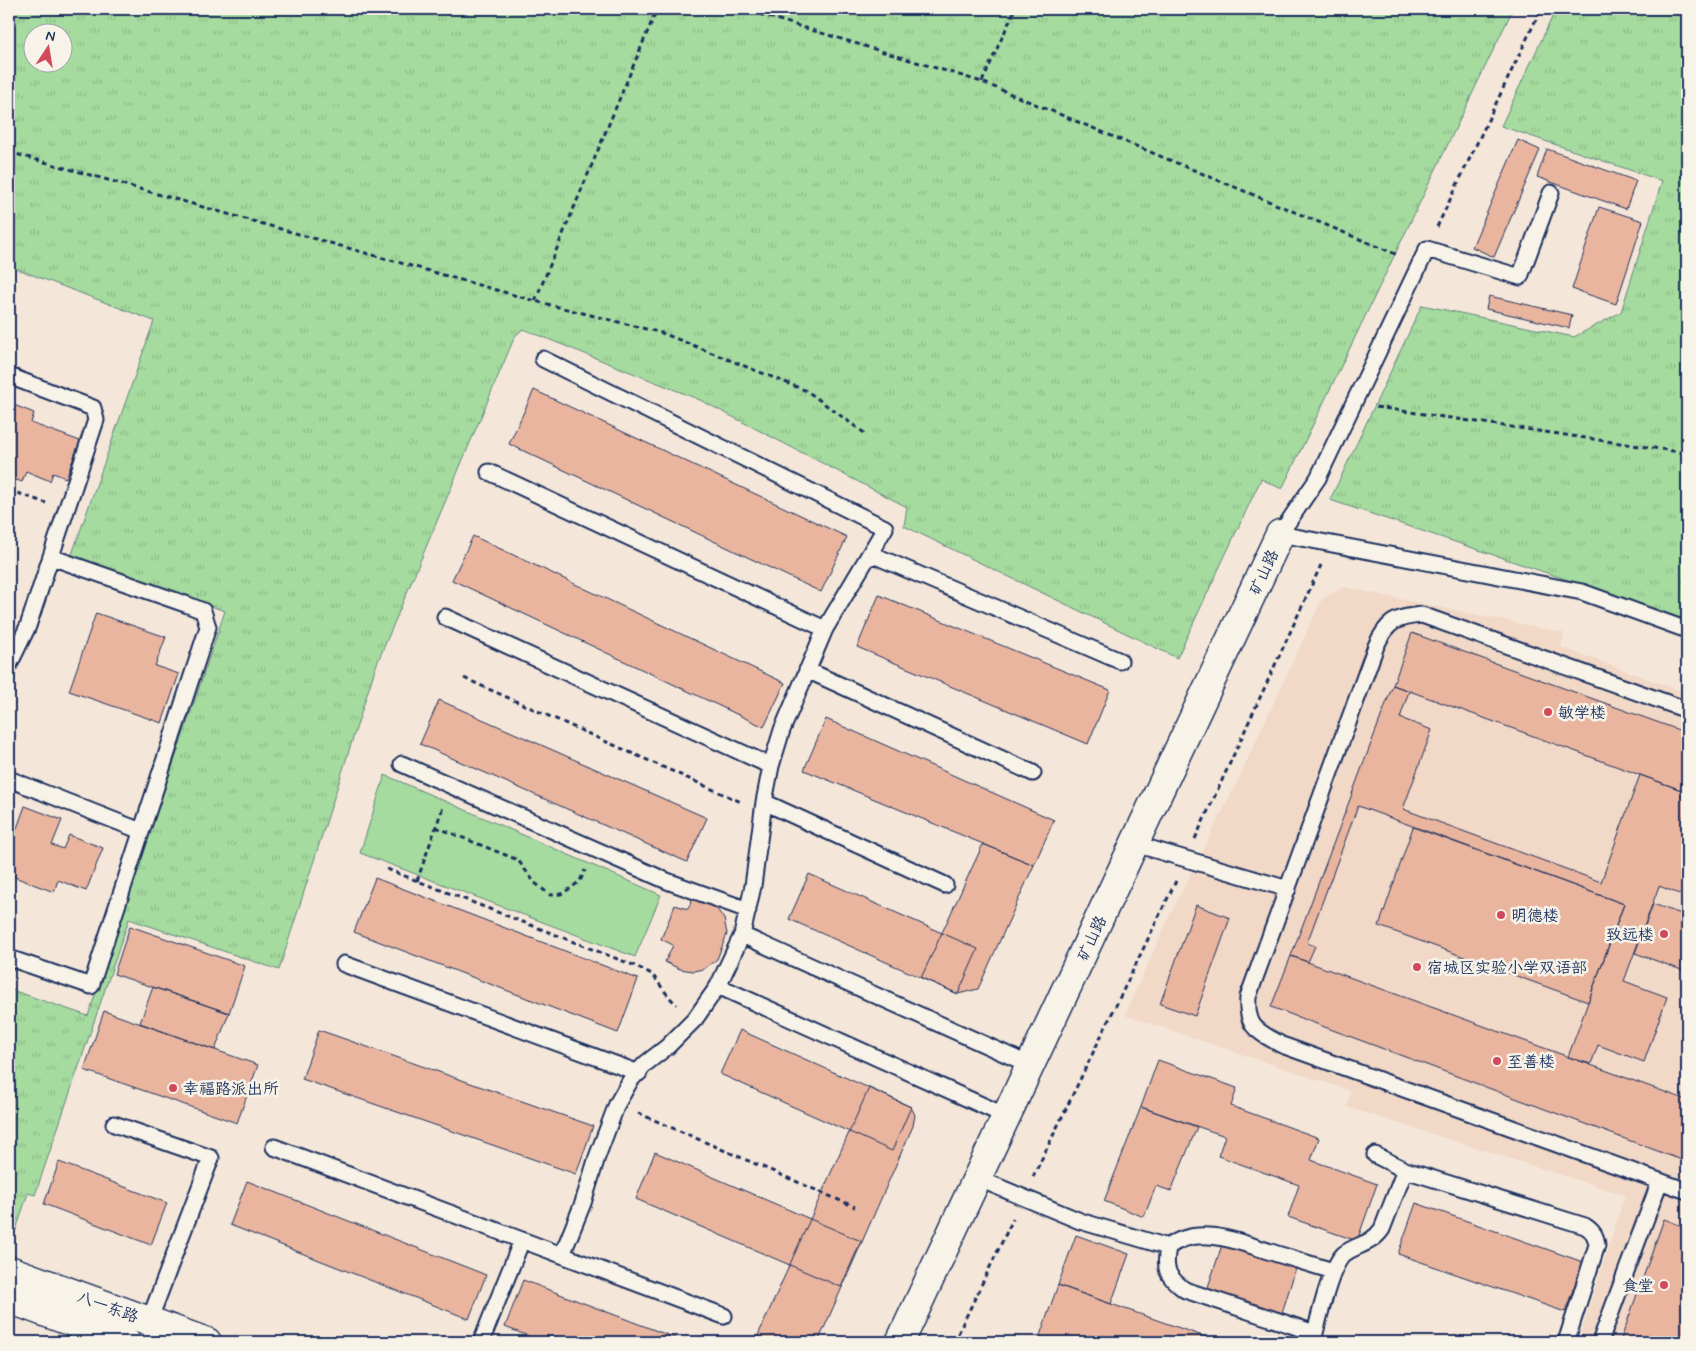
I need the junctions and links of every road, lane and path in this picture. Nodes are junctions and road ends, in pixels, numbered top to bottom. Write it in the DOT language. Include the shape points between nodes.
graph roads {
  1 [pos="657,9"];
  2 [pos="743,9"];
  3 [pos="1015,9"];
  4 [pos="1541,9"];
  5 [pos="982,82"];
  6 [pos="9,152"];
  7 [pos="1551,193"];
  8 [pos="1427,248"];
  9 [pos="1420,264"];
  10 [pos="535,301"];
  11 [pos="543,359"];
  12 [pos="9,376"];
  13 [pos="1353,404"];
  14 [pos="867,435"];
  15 [pos="1687,453"];
  16 [pos="489,472"];
  17 [pos="9,490"];
  18 [pos="66,510"];
  19 [pos="1280,534"];
  20 [pos="1331,544"];
  21 [pos="871,554"];
  22 [pos="51,557"];
  23 [pos="445,617"];
  24 [pos="825,629"];
  25 [pos="1687,630"];
  26 [pos="1120,661"];
  27 [pos="9,665"];
  28 [pos="807,670"];
  29 [pos="464,678"];
  30 [pos="1687,710"];
  31 [pos="402,764"];
  32 [pos="771,766"];
  33 [pos="1033,773"];
  34 [pos="9,779"];
  35 [pos="451,785"];
  36 [pos="763,806"];
  37 [pos="436,827"];
  38 [pos="142,831"];
  39 [pos="1135,844"];
  40 [pos="596,849"];
  41 [pos="1186,859"];
  42 [pos="387,869"];
  43 [pos="418,881"];
  44 [pos="945,885"];
  45 [pos="1288,889"];
  46 [pos="748,910"];
  47 [pos="742,935"];
  48 [pos="9,958"];
  49 [pos="344,964"];
  50 [pos="718,986"];
  51 [pos="695,1019"];
  52 [pos="1030,1066"];
  53 [pos="638,1074"];
  54 [pos="617,1104"];
  55 [pos="1006,1116"];
  56 [pos="114,1124"];
  57 [pos="274,1147"];
  58 [pos="1375,1155"];
  59 [pos="1405,1170"];
  60 [pos="977,1178"];
  61 [pos="1660,1181"];
  62 [pos="1687,1191"];
  63 [pos="1024,1197"];
  64 [pos="855,1207"];
  65 [pos="522,1240"];
  66 [pos="1168,1247"];
  67 [pos="562,1255"];
  68 [pos="9,1270"];
  69 [pos="1333,1271"];
  70 [pos="9,1299"];
  71 [pos="724,1316"];
  72 [pos="152,1329"];
  73 [pos="1314,1338"];
  74 [pos="126,1342"];
  75 [pos="206,1342"];
  76 [pos="481,1342"];
  77 [pos="900,1342"];
  78 [pos="954,1342"];
  79 [pos="1566,1342"];
  80 [pos="1600,1342"];
  1 -- 10 [label="path"];
  2 -- 5 [label="path"];
  3 -- 5 [label="path"];
  4 -- 8 [label="path"];
  5 -- 9 [label="path"];
  6 -- 10 [label="path"];
  7 -- 8 [label="lane" via="1520,277"];
  8 -- 9 [label="lane"];
  9 -- 13 [label="lane"];
  10 -- 14 [label="path" via="662,333 807,391"];
  11 -- 21 [label="lane" via="885,528"];
  12 -- 18 [label="lane" via="93,408 96,420"];
  13 -- 15 [label="path"];
  13 -- 19 [label="lane" via="1318,478"];
  16 -- 24 [label="lane"];
  17 -- 18 [label="path"];
  18 -- 22 [label="lane"];
  19 -- 20 [label="lane"];
  19 -- 39 [label="street, 矿山路"];
  20 -- 25 [label="lane" via="1582,592"];
  20 -- 41 [label="path"];
  21 -- 24 [label="lane"];
  21 -- 26 [label="lane"];
  22 -- 27 [label="lane" via="28,626"];
  22 -- 38 [label="lane" via="188,605 203,612 208,627"];
  23 -- 32 [label="lane"];
  24 -- 28 [label="lane"];
  28 -- 32 [label="lane"];
  28 -- 33 [label="lane"];
  29 -- 36 [label="path"];
  30 -- 45 [label="lane" via="1422,615 1396,619 1384,629 1376,646"];
  31 -- 35 [label="lane"];
  32 -- 36 [label="lane"];
  34 -- 38 [label="lane"];
  35 -- 37 [label="path"];
  35 -- 40 [label="lane"];
  36 -- 44 [label="lane"];
  36 -- 46 [label="lane"];
  37 -- 40 [label="path" via="518,860 535,883 550,895 560,894 580,881"];
  37 -- 43 [label="path"];
  38 -- 48 [label="lane" via="91,986"];
  39 -- 41 [label="lane"];
  39 -- 52 [label="street, 矿山路"];
  40 -- 46 [label="lane"];
  41 -- 45 [label="lane"];
  41 -- 63 [label="path"];
  42 -- 43 [label="path"];
  43 -- 51 [label="path" via="645,970 652,974 668,998"];
  45 -- 61 [label="lane" via="1248,997 1247,1012 1252,1026 1282,1045"];
  46 -- 47 [label="lane"];
  47 -- 50 [label="lane"];
  47 -- 52 [label="lane"];
  49 -- 53 [label="lane"];
  50 -- 51 [label="lane"];
  50 -- 55 [label="lane"];
  51 -- 53 [label="lane"];
  52 -- 55 [label="street, 矿山路"];
  53 -- 54 [label="lane" via="630,1081"];
  54 -- 64 [label="path"];
  54 -- 67 [label="lane"];
  55 -- 60 [label="street, 矿山路"];
  56 -- 72 [label="lane" via="211,1158"];
  57 -- 65 [label="lane"];
  58 -- 59 [label="lane"];
  59 -- 69 [label="lane" via="1382,1230 1376,1238 1344,1254"];
  59 -- 79 [label="lane" via="1592,1230 1597,1245"];
  60 -- 63 [label="lane"];
  60 -- 77 [label="street, 矿山路"];
  61 -- 62 [label="lane"];
  61 -- 80 [label="lane"];
  63 -- 66 [label="lane" via="1080,1221"];
  63 -- 78 [label="path"];
  65 -- 67 [label="lane"];
  65 -- 76 [label="lane"];
  66 -- 69 [label="lane" via="1175,1241 1198,1236 1227,1238"];
  66 -- 73 [label="lane" via="1165,1265 1168,1273 1185,1290"];
  67 -- 71 [label="lane"];
  68 -- 72 [label="street, 八一东路"];
  69 -- 73 [label="lane"];
  70 -- 74 [label="street, 八一东路"];
  72 -- 75 [label="street, 八一东路"];
}
